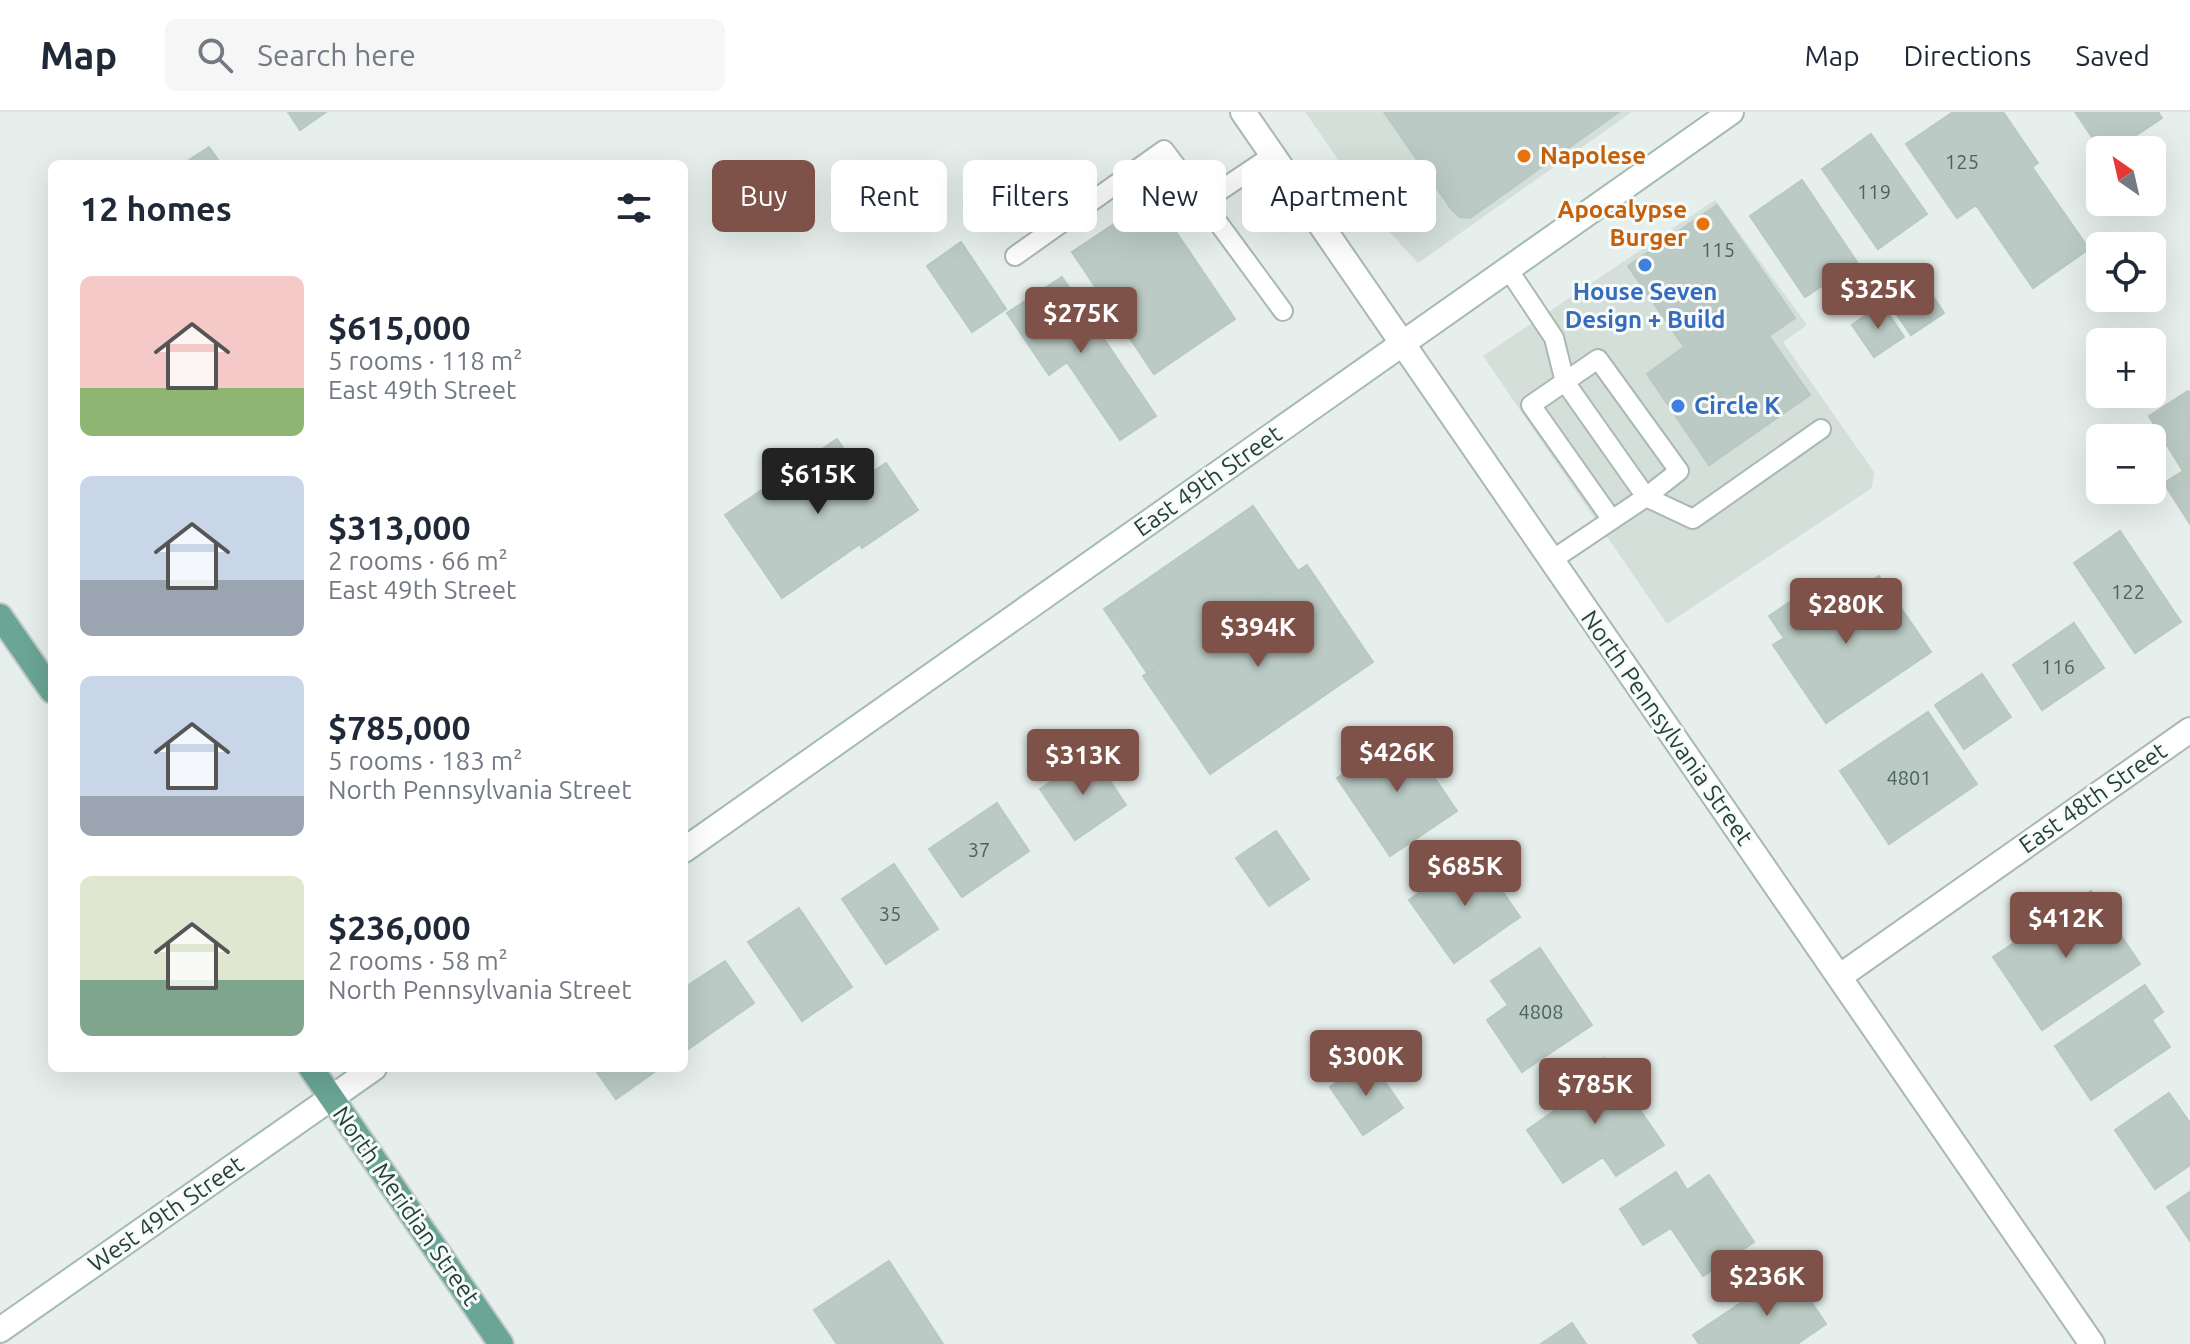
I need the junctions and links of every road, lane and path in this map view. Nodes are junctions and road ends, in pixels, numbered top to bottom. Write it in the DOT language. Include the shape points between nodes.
graph roads {
  1 [pos="1243,112"];
  2 [pos="1731,112"];
  3 [pos="1273,155"];
  4 [pos="1150,160"];
  5 [pos="1172,160"];
  6 [pos="1113,186"];
  7 [pos="1226,187"];
  8 [pos="1225,232"];
  9 [pos="1015,256"];
  10 [pos="1508,269"];
  11 [pos="1283,311"];
  12 [pos="1403,343"];
  13 [pos="1565,382"];
  14 [pos="1821,429"];
  15 [pos="1646,497"];
  16 [pos="1612,520"];
  17 [pos="1552,560"];
  18 [pos="0,616"];
  19 [pos="48,685"];
  20 [pos="2190,730"];
  21 [pos="688,847"];
  22 [pos="1839,977"];
  23 [pos="314,1072"];
  24 [pos="368,1072"];
  25 [pos="332,1098"];
  26 [pos="0,1330"];
  27 [pos="501,1344"];
  28 [pos="2092,1344"];
  1 -- 3 [label="street, North Pennsylvania Street"];
  2 -- 10 [label="street, East 49th Street"];
  3 -- 7 [label="lane"];
  3 -- 12 [label="street, North Pennsylvania Street"];
  4 -- 5 [label="lane" via="1164,150"];
  6 -- 9 [label="lane"];
  8 -- 11 [label="lane"];
  10 -- 12 [label="street, East 49th Street"];
  10 -- 13 [label="lane" via="1554,338"];
  12 -- 17 [label="street, North Pennsylvania Street"];
  12 -- 21 [label="street, East 49th Street"];
  13 -- 15 [label="lane"];
  13 -- 15 [label="lane" via="1598,359 1679,471"];
  13 -- 16 [label="lane" via="1531,405"];
  14 -- 15 [label="lane" via="1693,519"];
  15 -- 16 [label="lane"];
  16 -- 17 [label="lane"];
  17 -- 22 [label="street, North Pennsylvania Street"];
  18 -- 19 [label="main road"];
  20 -- 22 [label="street, East 48th Street"];
  22 -- 28 [label="street, North Pennsylvania Street"];
  23 -- 25 [label="main road, North Meridian Street"];
  24 -- 25 [label="street"];
  25 -- 26 [label="street, West 49th Street"];
  25 -- 27 [label="main road, North Meridian Street"];
}
